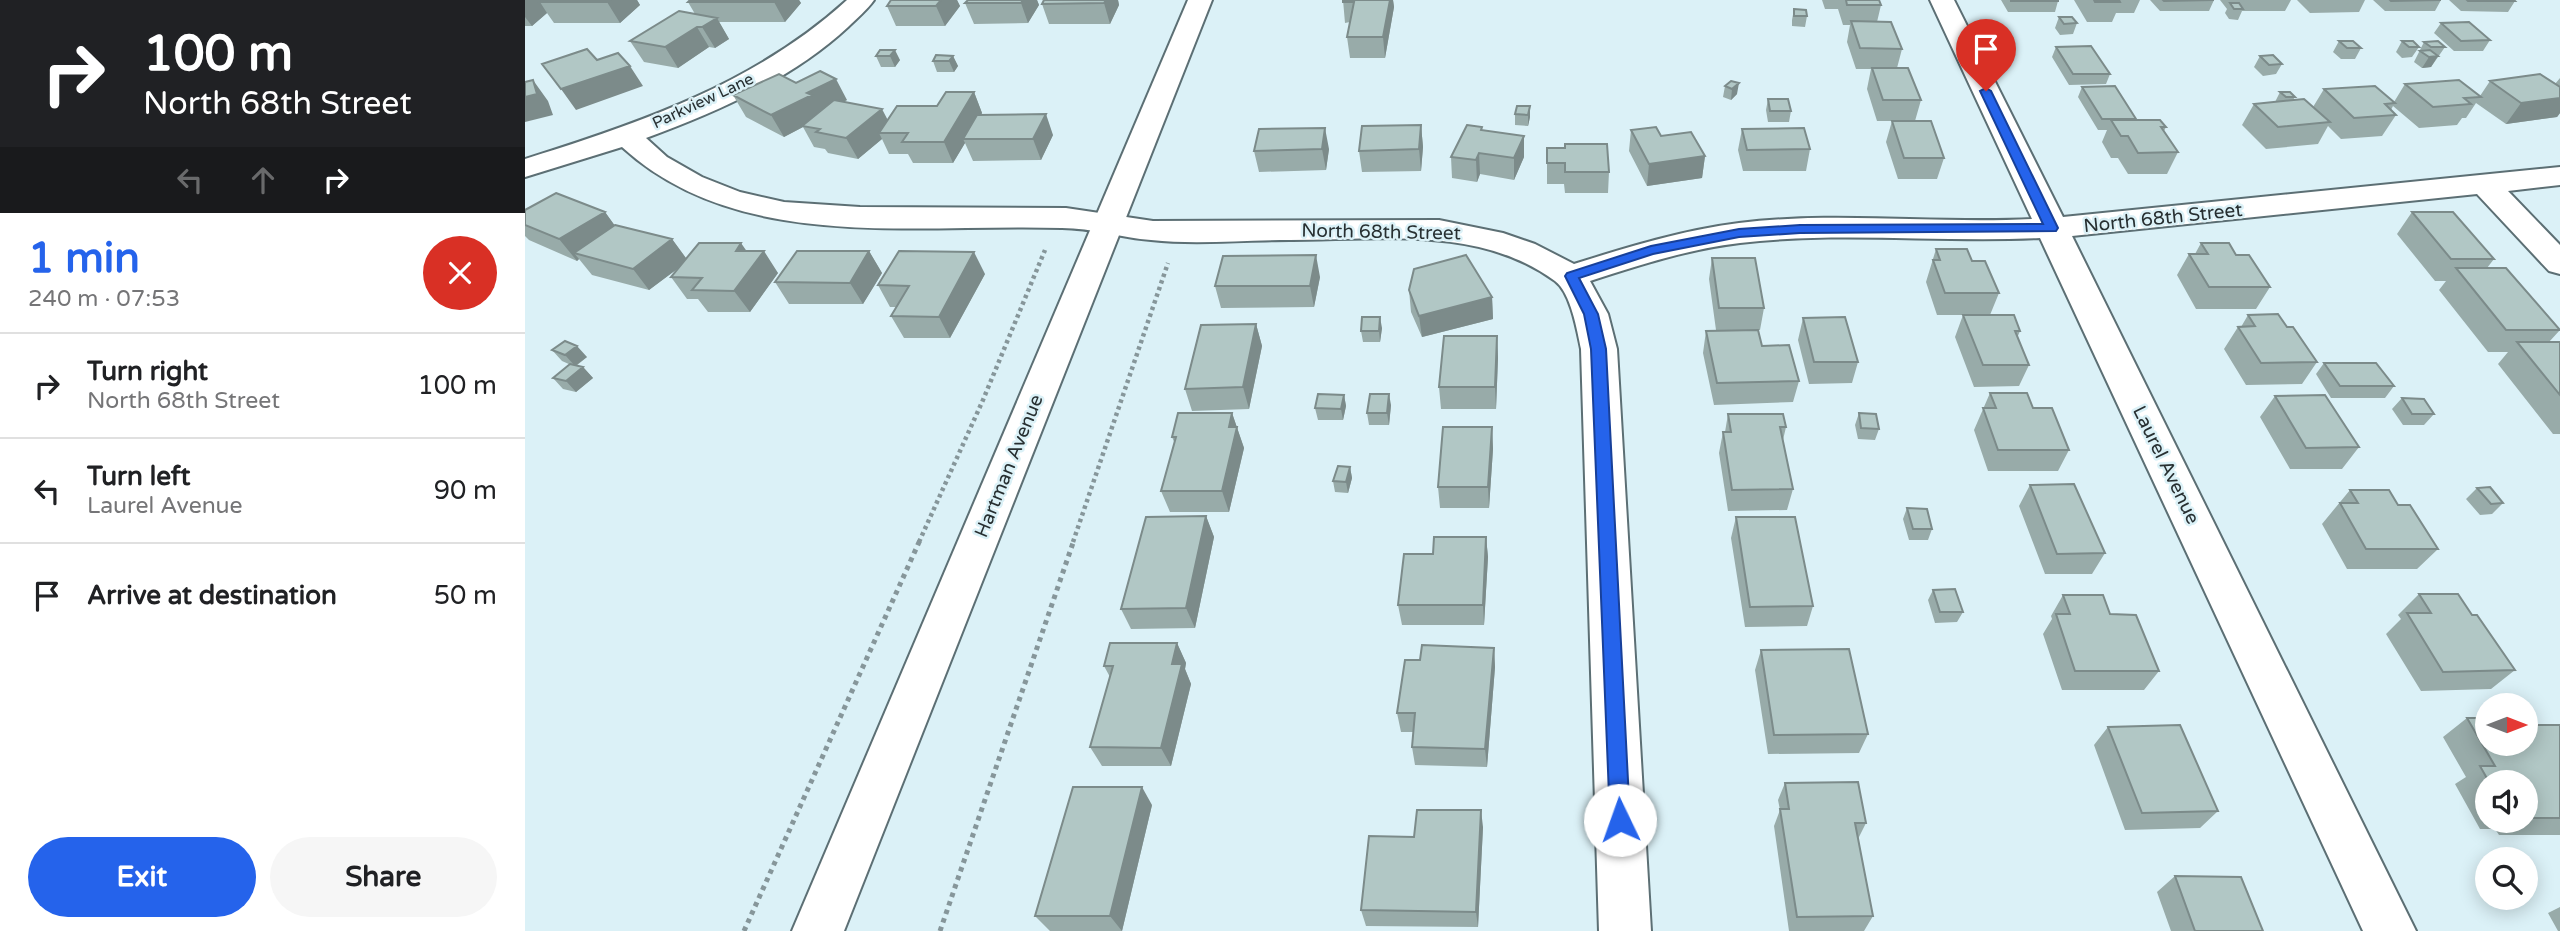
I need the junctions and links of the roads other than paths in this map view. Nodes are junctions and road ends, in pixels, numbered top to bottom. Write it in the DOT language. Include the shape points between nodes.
graph roads {
  1 [pos="862,0"];
  2 [pos="1200,0"];
  3 [pos="1942,0"];
  4 [pos="626,135"];
  5 [pos="525,168"];
  6 [pos="2560,176"];
  7 [pos="2485,184"];
  8 [pos="1108,224"];
  9 [pos="2052,228"];
  10 [pos="2560,264"];
  11 [pos="1571,276"];
  12 [pos="818,931"];
  13 [pos="1625,931"];
  14 [pos="2390,931"];
  1 -- 4 [label="street, Parkview Lane" via="825,34 759,76"];
  2 -- 8 [label="street, Hartman Avenue"];
  3 -- 9 [label="street, Laurel Avenue"];
  4 -- 5 [label="street, Parkview Lane"];
  4 -- 8 [label="street, North 68th Street" via="657,163 691,183 731,199 784,211 860,217 1066,218"];
  6 -- 7 [label="street, North 68th Street"];
  7 -- 9 [label="street, North 68th Street"];
  7 -- 10 [label="street"];
  8 -- 11 [label="street, North 68th Street" via="1153,230 1474,233 1518,247"];
  8 -- 12 [label="street, Hartman Avenue"];
  9 -- 11 [label="street, North 68th Street" via="1739,233 1651,250"];
  9 -- 14 [label="street, Laurel Avenue"];
  11 -- 13 [label="street" via="1591,314 1599,349"];
}
